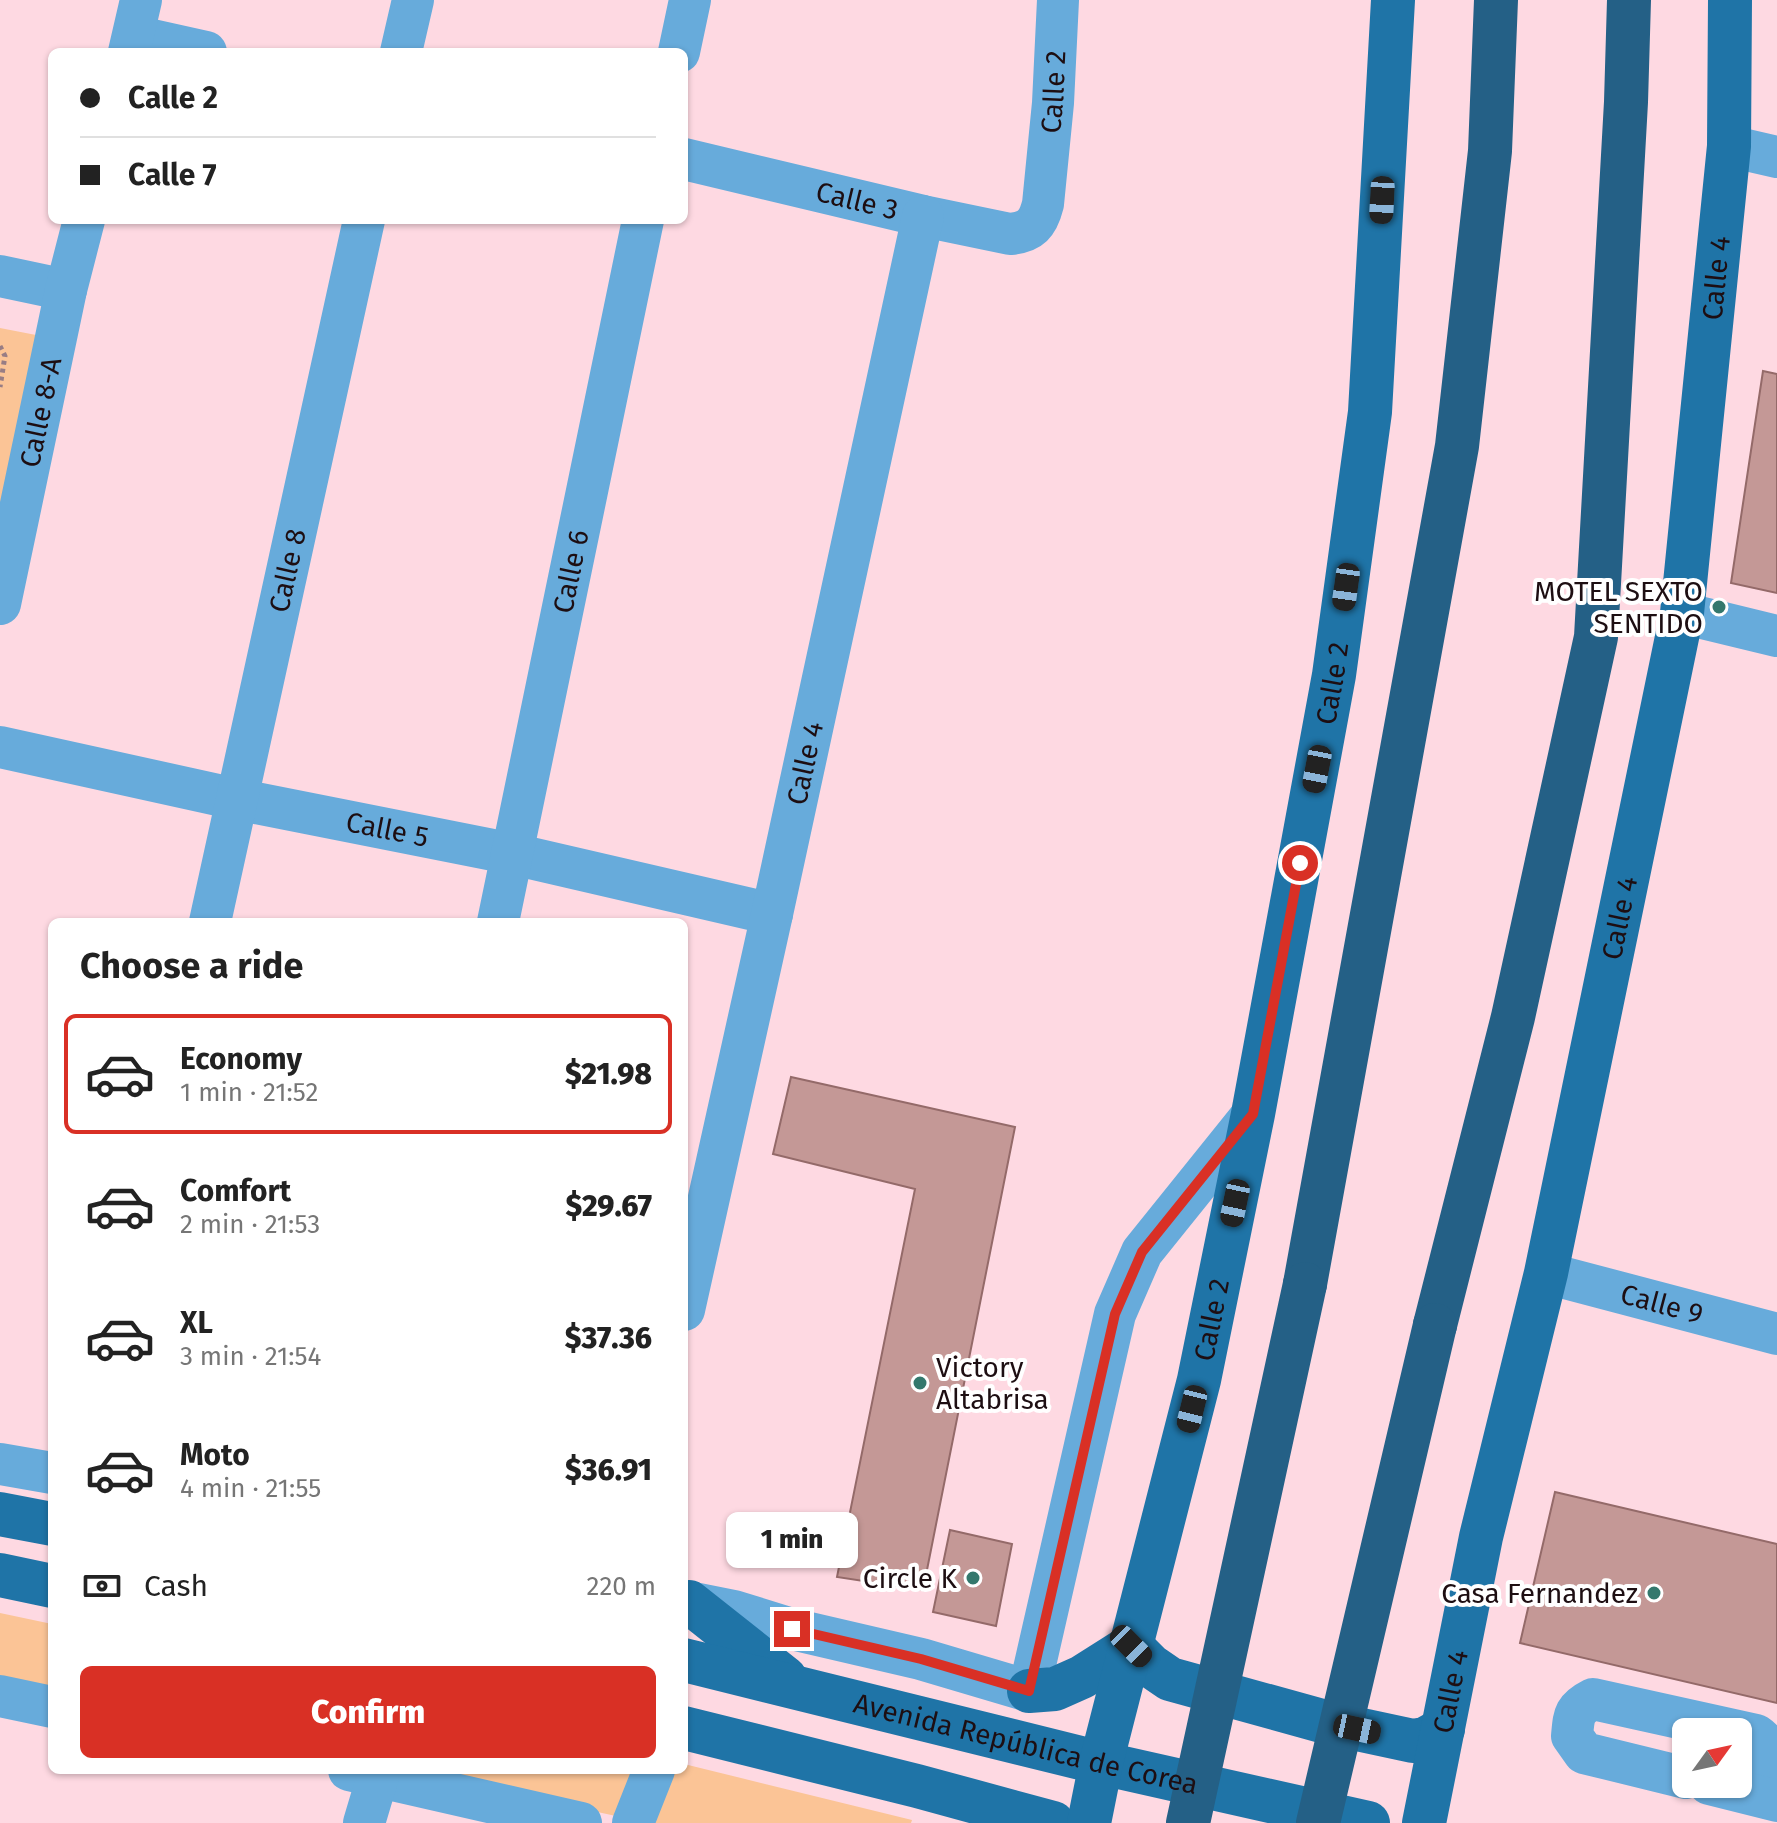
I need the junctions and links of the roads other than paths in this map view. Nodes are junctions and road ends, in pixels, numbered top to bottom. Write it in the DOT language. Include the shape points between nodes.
graph roads {
  1 [pos="413,0"];
  2 [pos="690,0"];
  3 [pos="1058,0"];
  4 [pos="1393,0"];
  5 [pos="1496,0"];
  6 [pos="1629,0"];
  7 [pos="1730,0"];
  8 [pos="135,29"];
  9 [pos="194,48"];
  10 [pos="402,48"];
  11 [pos="680,48"];
  12 [pos="1729,146"];
  13 [pos="1777,157"];
  14 [pos="688,160"];
  15 [pos="923,216"];
  16 [pos="83,224"];
  17 [pos="363,224"];
  18 [pos="642,224"];
  19 [pos="1031,228"];
  20 [pos="0,276"];
  21 [pos="66,290"];
  22 [pos="0,604"];
  23 [pos="1682,613"];
  24 [pos="1777,636"];
  25 [pos="0,747"];
  26 [pos="236,799"];
  27 [pos="513,854"];
  28 [pos="772,914"];
  29 [pos="211,918"];
  30 [pos="499,918"];
  31 [pos="1253,1114"];
  32 [pos="1546,1273"];
  33 [pos="688,1292"];
  34 [pos="1777,1334"];
  35 [pos="0,1464"];
  36 [pos="48,1472"];
  37 [pos="0,1514"];
  38 [pos="48,1523"];
  39 [pos="0,1575"];
  40 [pos="48,1585"];
  41 [pos="688,1602"];
  42 [pos="688,1604"];
  43 [pos="1131,1646"];
  44 [pos="688,1661"];
  45 [pos="796,1687"];
  46 [pos="1029,1691"];
  47 [pos="0,1696"];
  48 [pos="48,1706"];
  49 [pos="1679,1718"];
  50 [pos="688,1729"];
  51 [pos="1443,1729"];
  52 [pos="1752,1734"];
  53 [pos="1101,1763"];
  54 [pos="364,1774"];
  55 [pos="368,1774"];
  56 [pos="652,1774"];
  57 [pos="1672,1775"];
  58 [pos="917,1786"];
  59 [pos="1752,1795"];
  60 [pos="1772,1800"];
  61 [pos="364,1823"];
  62 [pos="581,1823"];
  63 [pos="633,1823"];
  64 [pos="967,1823"];
  65 [pos="1053,1823"];
  66 [pos="1089,1823"];
  67 [pos="1188,1823"];
  68 [pos="1318,1823"];
  69 [pos="1368,1823"];
  70 [pos="1424,1823"];
  1 -- 10 [label="street"];
  2 -- 11 [label="street"];
  3 -- 19 [label="street, Calle 2" via="1043,204"];
  4 -- 31 [label="main road, Calle 2" via="1370,412 1334,675"];
  5 -- 67 [label="highway, bridge" via="1490,151 1457,446 1305,1284"];
  6 -- 68 [label="highway, bridge" via="1596,637 1513,1017"];
  7 -- 12 [label="main road, Calle 4"];
  8 -- 9 [label="street"];
  12 -- 13 [label="street"];
  12 -- 23 [label="main road, Calle 4"];
  14 -- 15 [label="street, Calle 3"];
  15 -- 19 [label="street, Calle 3" via="1010,234"];
  15 -- 28 [label="street, Calle 4"];
  16 -- 21 [label="street, Calle 8-A"];
  17 -- 26 [label="street, Calle 8"];
  18 -- 27 [label="street, Calle 6"];
  20 -- 21 [label="street"];
  21 -- 22 [label="street, Calle 8-A"];
  23 -- 24 [label="street"];
  23 -- 32 [label="main road, Calle 4"];
  25 -- 26 [label="street, Calle 5"];
  26 -- 27 [label="street, Calle 5"];
  26 -- 29 [label="street, Calle 8"];
  27 -- 28 [label="street, Calle 5"];
  27 -- 30 [label="street, Calle 6"];
  28 -- 33 [label="street, Calle 4"];
  31 -- 43 [label="main road, Calle 2" via="1199,1380"];
  31 -- 46 [label="street" via="1142,1252 1115,1314"];
  32 -- 34 [label="street, Calle 9"];
  32 -- 51 [label="main road, Calle 4" via="1481,1537"];
  35 -- 36 [label="street"];
  37 -- 38 [label="main road"];
  39 -- 40 [label="main road"];
  41 -- 46 [label="street"];
  42 -- 45 [label="main road"];
  43 -- 46 [label="main road" via="1055,1689"];
  43 -- 51 [label="main road" via="1170,1679 1329,1723 1413,1741"];
  43 -- 53 [label="main road, Calle 2"];
  44 -- 45 [label="main road, Avenida República de Corea"];
  45 -- 53 [label="main road, Avenida República de Corea"];
  47 -- 48 [label="street"];
  49 -- 57 [label="street" via="1593,1699 1574,1717 1572,1736 1584,1753"];
  50 -- 58 [label="main road"];
  51 -- 70 [label="main road, Calle 4"];
  52 -- 60 [label="street" via="1765,1740 1776,1757"];
  53 -- 66 [label="main road, Calle 2"];
  53 -- 69 [label="main road, Avenida República de Corea"];
  54 -- 61 [label="street"];
  55 -- 62 [label="street"];
  56 -- 63 [label="street"];
  58 -- 64 [label="main road"];
  58 -- 65 [label="main road"];
  59 -- 60 [label="street"];
}
